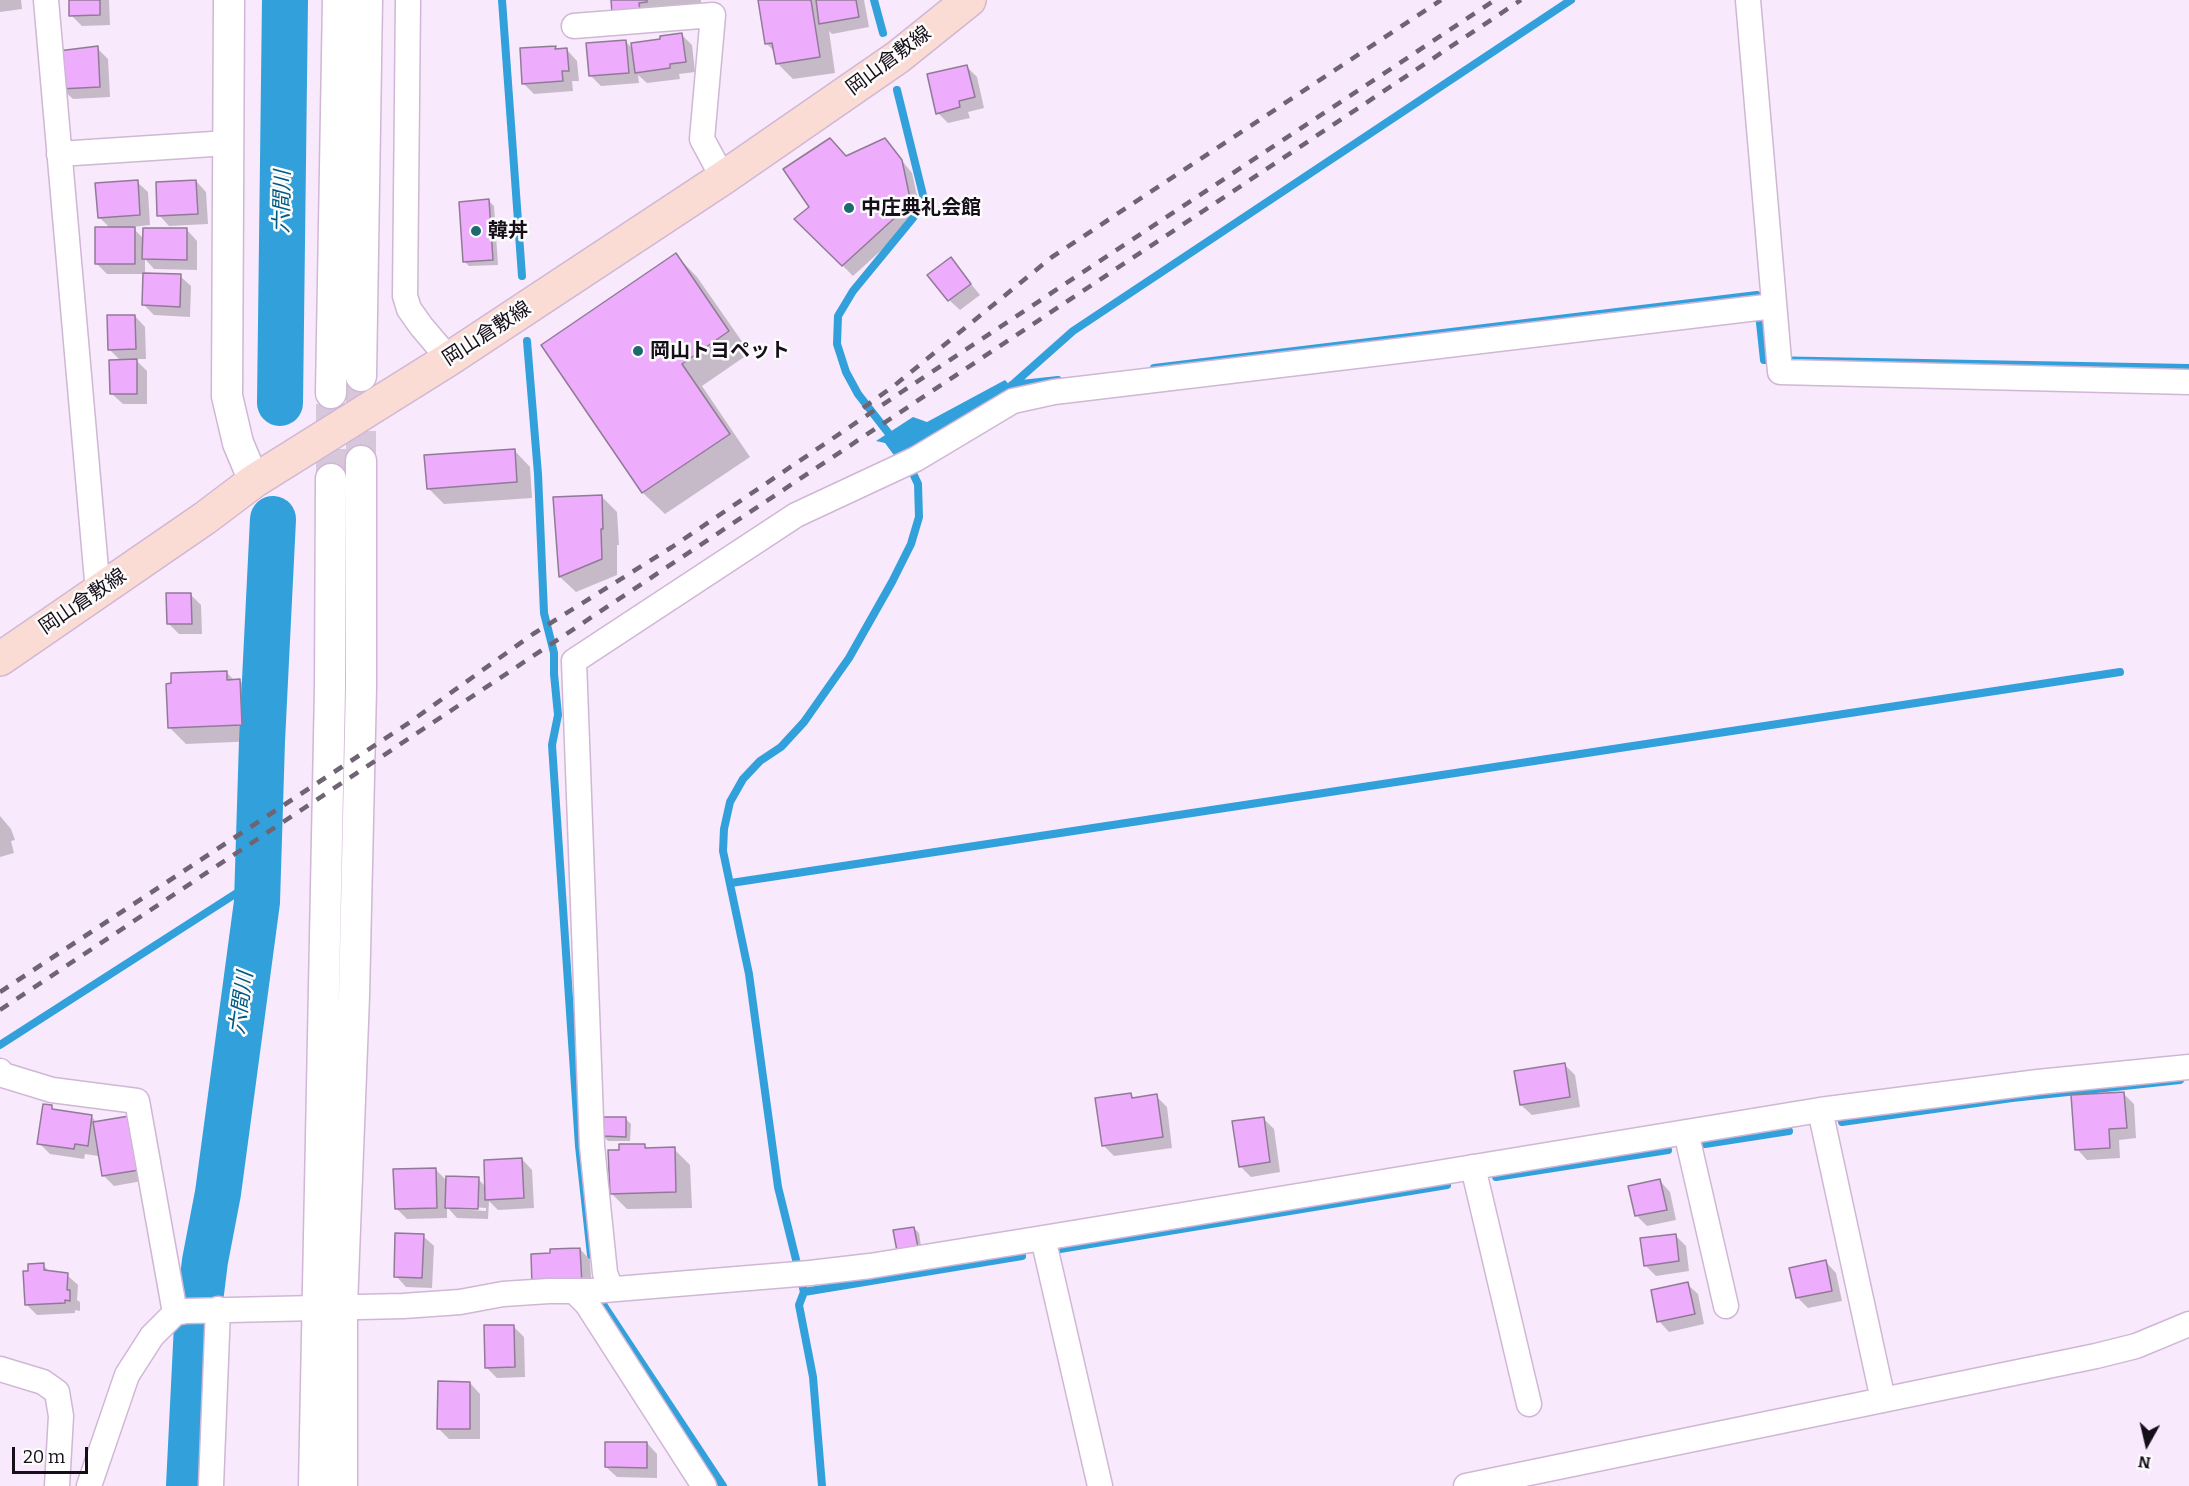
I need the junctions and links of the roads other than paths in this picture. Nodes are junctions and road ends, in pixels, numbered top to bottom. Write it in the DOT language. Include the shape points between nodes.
graph roads {
  1 [pos="45,0"];
  2 [pos="229,0"];
  3 [pos="338,0"];
  4 [pos="367,0"];
  5 [pos="408,0"];
  6 [pos="969,0"];
  7 [pos="1748,0"];
  8 [pos="714,8"];
  9 [pos="574,26"];
  10 [pos="228,143"];
  11 [pos="59,154"];
  12 [pos="723,178"];
  13 [pos="1763,307"];
  14 [pos="449,359"];
  15 [pos="361,376"];
  16 [pos="2189,382"];
  17 [pos="331,393"];
  18 [pos="361,461"];
  19 [pos="331,479"];
  20 [pos="254,482"];
  21 [pos="98,592"];
  22 [pos="1,656"];
  23 [pos="2189,1067"];
  24 [pos="1,1074"];
  25 [pos="1820,1110"];
  26 [pos="1686,1131"];
  27 [pos="1473,1167"];
  28 [pos="1043,1238"];
  29 [pos="596,1291"];
  30 [pos="329,1306"];
  31 [pos="1726,1306"];
  32 [pos="215,1309"];
  33 [pos="181,1312"];
  34 [pos="2189,1324"];
  35 [pos="0,1369"];
  36 [pos="1883,1400"];
  37 [pos="1529,1404"];
  38 [pos="57,1486"];
  39 [pos="89,1486"];
  40 [pos="211,1486"];
  41 [pos="314,1486"];
  42 [pos="342,1486"];
  43 [pos="704,1486"];
  44 [pos="1100,1486"];
  45 [pos="1466,1486"];
  1 -- 11 [label="street"];
  2 -- 10 [label="street"];
  3 -- 17 [label="street"];
  4 -- 15 [label="street"];
  5 -- 14 [label="street" via="405,296 409,309"];
  6 -- 12 [label="main road, 岡山倉敷線" via="898,57"];
  7 -- 13 [label="street"];
  8 -- 9 [label="street"];
  8 -- 12 [label="street" via="702,139"];
  10 -- 11 [label="street"];
  10 -- 20 [label="street" via="227,396 238,443"];
  11 -- 21 [label="street"];
  12 -- 14 [label="main road, 岡山倉敷線"];
  13 -- 16 [label="street" via="1780,372"];
  13 -- 29 [label="street" via="1054,392 1013,401 908,463 796,515 574,661 592,1146 605,1273"];
  14 -- 20 [label="main road, 岡山倉敷線"];
  18 -- 30 [label="street" via="354,996"];
  19 -- 30 [label="street"];
  20 -- 21 [label="main road, 岡山倉敷線"];
  21 -- 22 [label="main road, 岡山倉敷線"];
  23 -- 25 [label="street"];
  24 -- 33 [label="street" via="52,1090 137,1101"];
  25 -- 26 [label="street"];
  25 -- 36 [label="street"];
  26 -- 27 [label="street"];
  26 -- 31 [label="street"];
  27 -- 28 [label="street"];
  27 -- 37 [label="street"];
  28 -- 29 [label="street" via="800,1274"];
  28 -- 44 [label="street"];
  29 -- 30 [label="street" via="503,1294 403,1306"];
  29 -- 43 [label="street" via="587,1304"];
  30 -- 32 [label="street"];
  30 -- 41 [label="street"];
  30 -- 42 [label="street"];
  32 -- 33 [label="street"];
  32 -- 40 [label="street"];
  33 -- 39 [label="street" via="152,1336 128,1375"];
  34 -- 36 [label="street" via="2136,1346 2096,1356"];
  35 -- 38 [label="street" via="43,1382 57,1392 61,1416"];
  36 -- 45 [label="street"];
}
